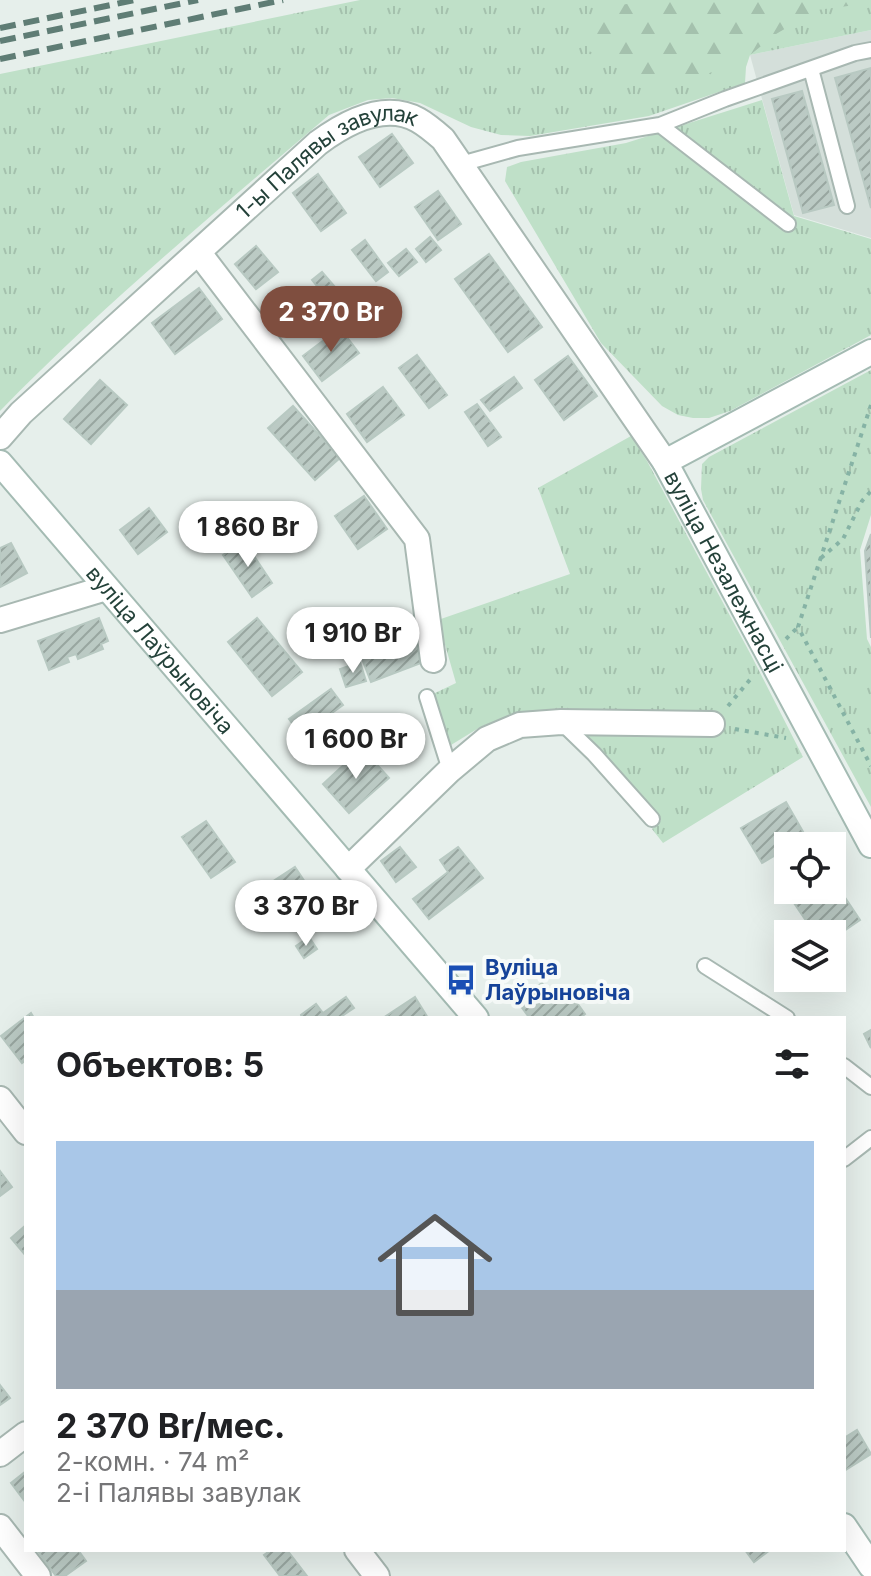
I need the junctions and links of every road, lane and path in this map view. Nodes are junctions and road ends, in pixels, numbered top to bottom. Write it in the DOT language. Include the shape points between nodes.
graph roads {
  1 [pos="871,50"];
  2 [pos="811,69"];
  3 [pos="660,125"];
  4 [pos="461,164"];
  5 [pos="847,206"];
  6 [pos="788,224"];
  7 [pos="199,253"];
  8 [pos="871,352"];
  9 [pos="871,405"];
  10 [pos="0,437"];
  11 [pos="665,462"];
  12 [pos="0,463"];
  13 [pos="871,491"];
  14 [pos="820,559"];
  15 [pos="106,588"];
  16 [pos="0,620"];
  17 [pos="798,627"];
  18 [pos="770,657"];
  19 [pos="433,660"];
  20 [pos="427,697"];
  21 [pos="561,722"];
  22 [pos="712,724"];
  23 [pos="817,744"];
  24 [pos="871,766"];
  25 [pos="450,770"];
  26 [pos="652,819"];
  27 [pos="871,845"];
  28 [pos="348,869"];
  29 [pos="705,966"];
  30 [pos="474,1016"];
  31 [pos="784,1016"];
  32 [pos="846,1068"];
  33 [pos="871,1087"];
  34 [pos="0,1099"];
  35 [pos="24,1129"];
  36 [pos="871,1138"];
  37 [pos="846,1157"];
  38 [pos="24,1436"];
  39 [pos="0,1454"];
  40 [pos="0,1527"];
  41 [pos="846,1529"];
  42 [pos="359,1552"];
  43 [pos="871,1566"];
  44 [pos="38,1576"];
  45 [pos="377,1576"];
  1 -- 2 [label="lane"];
  2 -- 3 [label="lane"];
  2 -- 5 [label="lane"];
  3 -- 4 [label="lane" via="518,148"];
  3 -- 6 [label="lane"];
  4 -- 7 [label="street, 1-ы Палявы завулак" via="443,139 416,118 360,118 318,143"];
  4 -- 11 [label="street, 1-ы Палявы завулак"];
  7 -- 10 [label="street, 1-ы Палявы завулак"];
  7 -- 19 [label="street" via="417,539"];
  8 -- 11 [label="street, вуліца Незалежнасці"];
  9 -- 14 [label="path"];
  11 -- 18 [label="street, вуліца Незалежнасці"];
  12 -- 15 [label="street, вуліца Лаўрыновіча"];
  13 -- 14 [label="path" via="843,539"];
  14 -- 17 [label="path"];
  15 -- 16 [label="street"];
  15 -- 28 [label="street, вуліца Лаўрыновіча"];
  17 -- 18 [label="path"];
  17 -- 24 [label="path"];
  18 -- 22 [label="path"];
  18 -- 23 [label="street, вуліца Незалежнасці"];
  20 -- 25 [label="lane"];
  21 -- 22 [label="street"];
  21 -- 25 [label="street" via="520,725 487,739"];
  21 -- 26 [label="lane"];
  22 -- 23 [label="path"];
  23 -- 27 [label="street, вуліца Незалежнасці"];
  25 -- 28 [label="street"];
  28 -- 30 [label="street, вуліца Лаўрыновіча"];
  29 -- 31 [label="lane"];
  32 -- 33 [label="lane"];
  34 -- 35 [label="street"];
  36 -- 37 [label="lane"];
  38 -- 39 [label="street"];
  40 -- 44 [label="street"];
  41 -- 43 [label="street"];
  42 -- 45 [label="street"];
}
